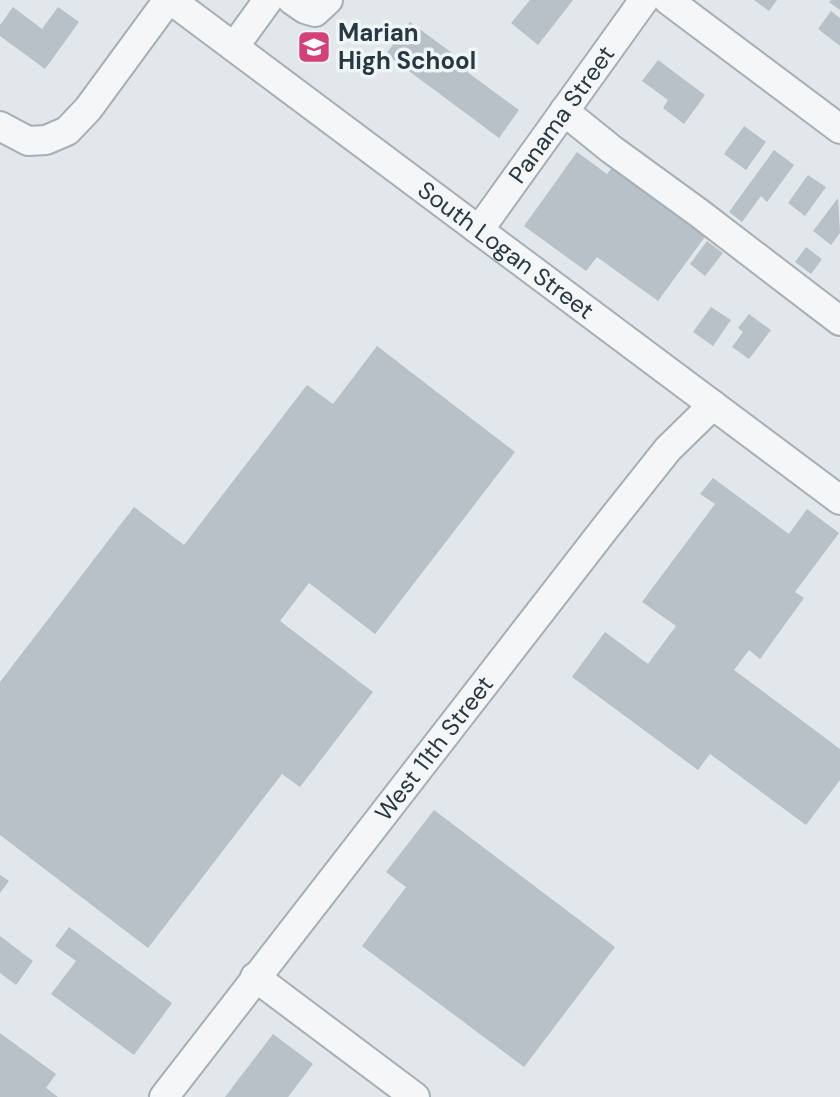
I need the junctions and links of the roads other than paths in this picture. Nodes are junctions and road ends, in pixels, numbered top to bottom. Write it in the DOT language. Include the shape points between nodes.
graph roads {
  1 [pos="169,0"];
  2 [pos="268,0"];
  3 [pos="292,0"];
  4 [pos="328,0"];
  5 [pos="644,0"];
  6 [pos="668,0"];
  7 [pos="234,47"];
  8 [pos="564,111"];
  9 [pos="0,125"];
  10 [pos="840,129"];
  11 [pos="479,230"];
  12 [pos="840,321"];
  13 [pos="713,405"];
  14 [pos="840,500"];
  15 [pos="255,977"];
  16 [pos="164,1097"];
  17 [pos="415,1097"];
  1 -- 7 [label="street, South Logan Street"];
  1 -- 9 [label="street" via="67,131 46,140 28,141"];
  2 -- 7 [label="street"];
  3 -- 4 [label="street" via="315,12"];
  5 -- 8 [label="street, Panama Street"];
  6 -- 10 [label="street"];
  7 -- 11 [label="street, South Logan Street"];
  8 -- 11 [label="street, Panama Street"];
  8 -- 12 [label="street"];
  11 -- 13 [label="street, South Logan Street"];
  13 -- 14 [label="street, South Logan Street"];
  13 -- 15 [label="street, West 11th Street" via="668,449"];
  15 -- 16 [label="street, West 11th Street"];
  15 -- 17 [label="street"];
}
